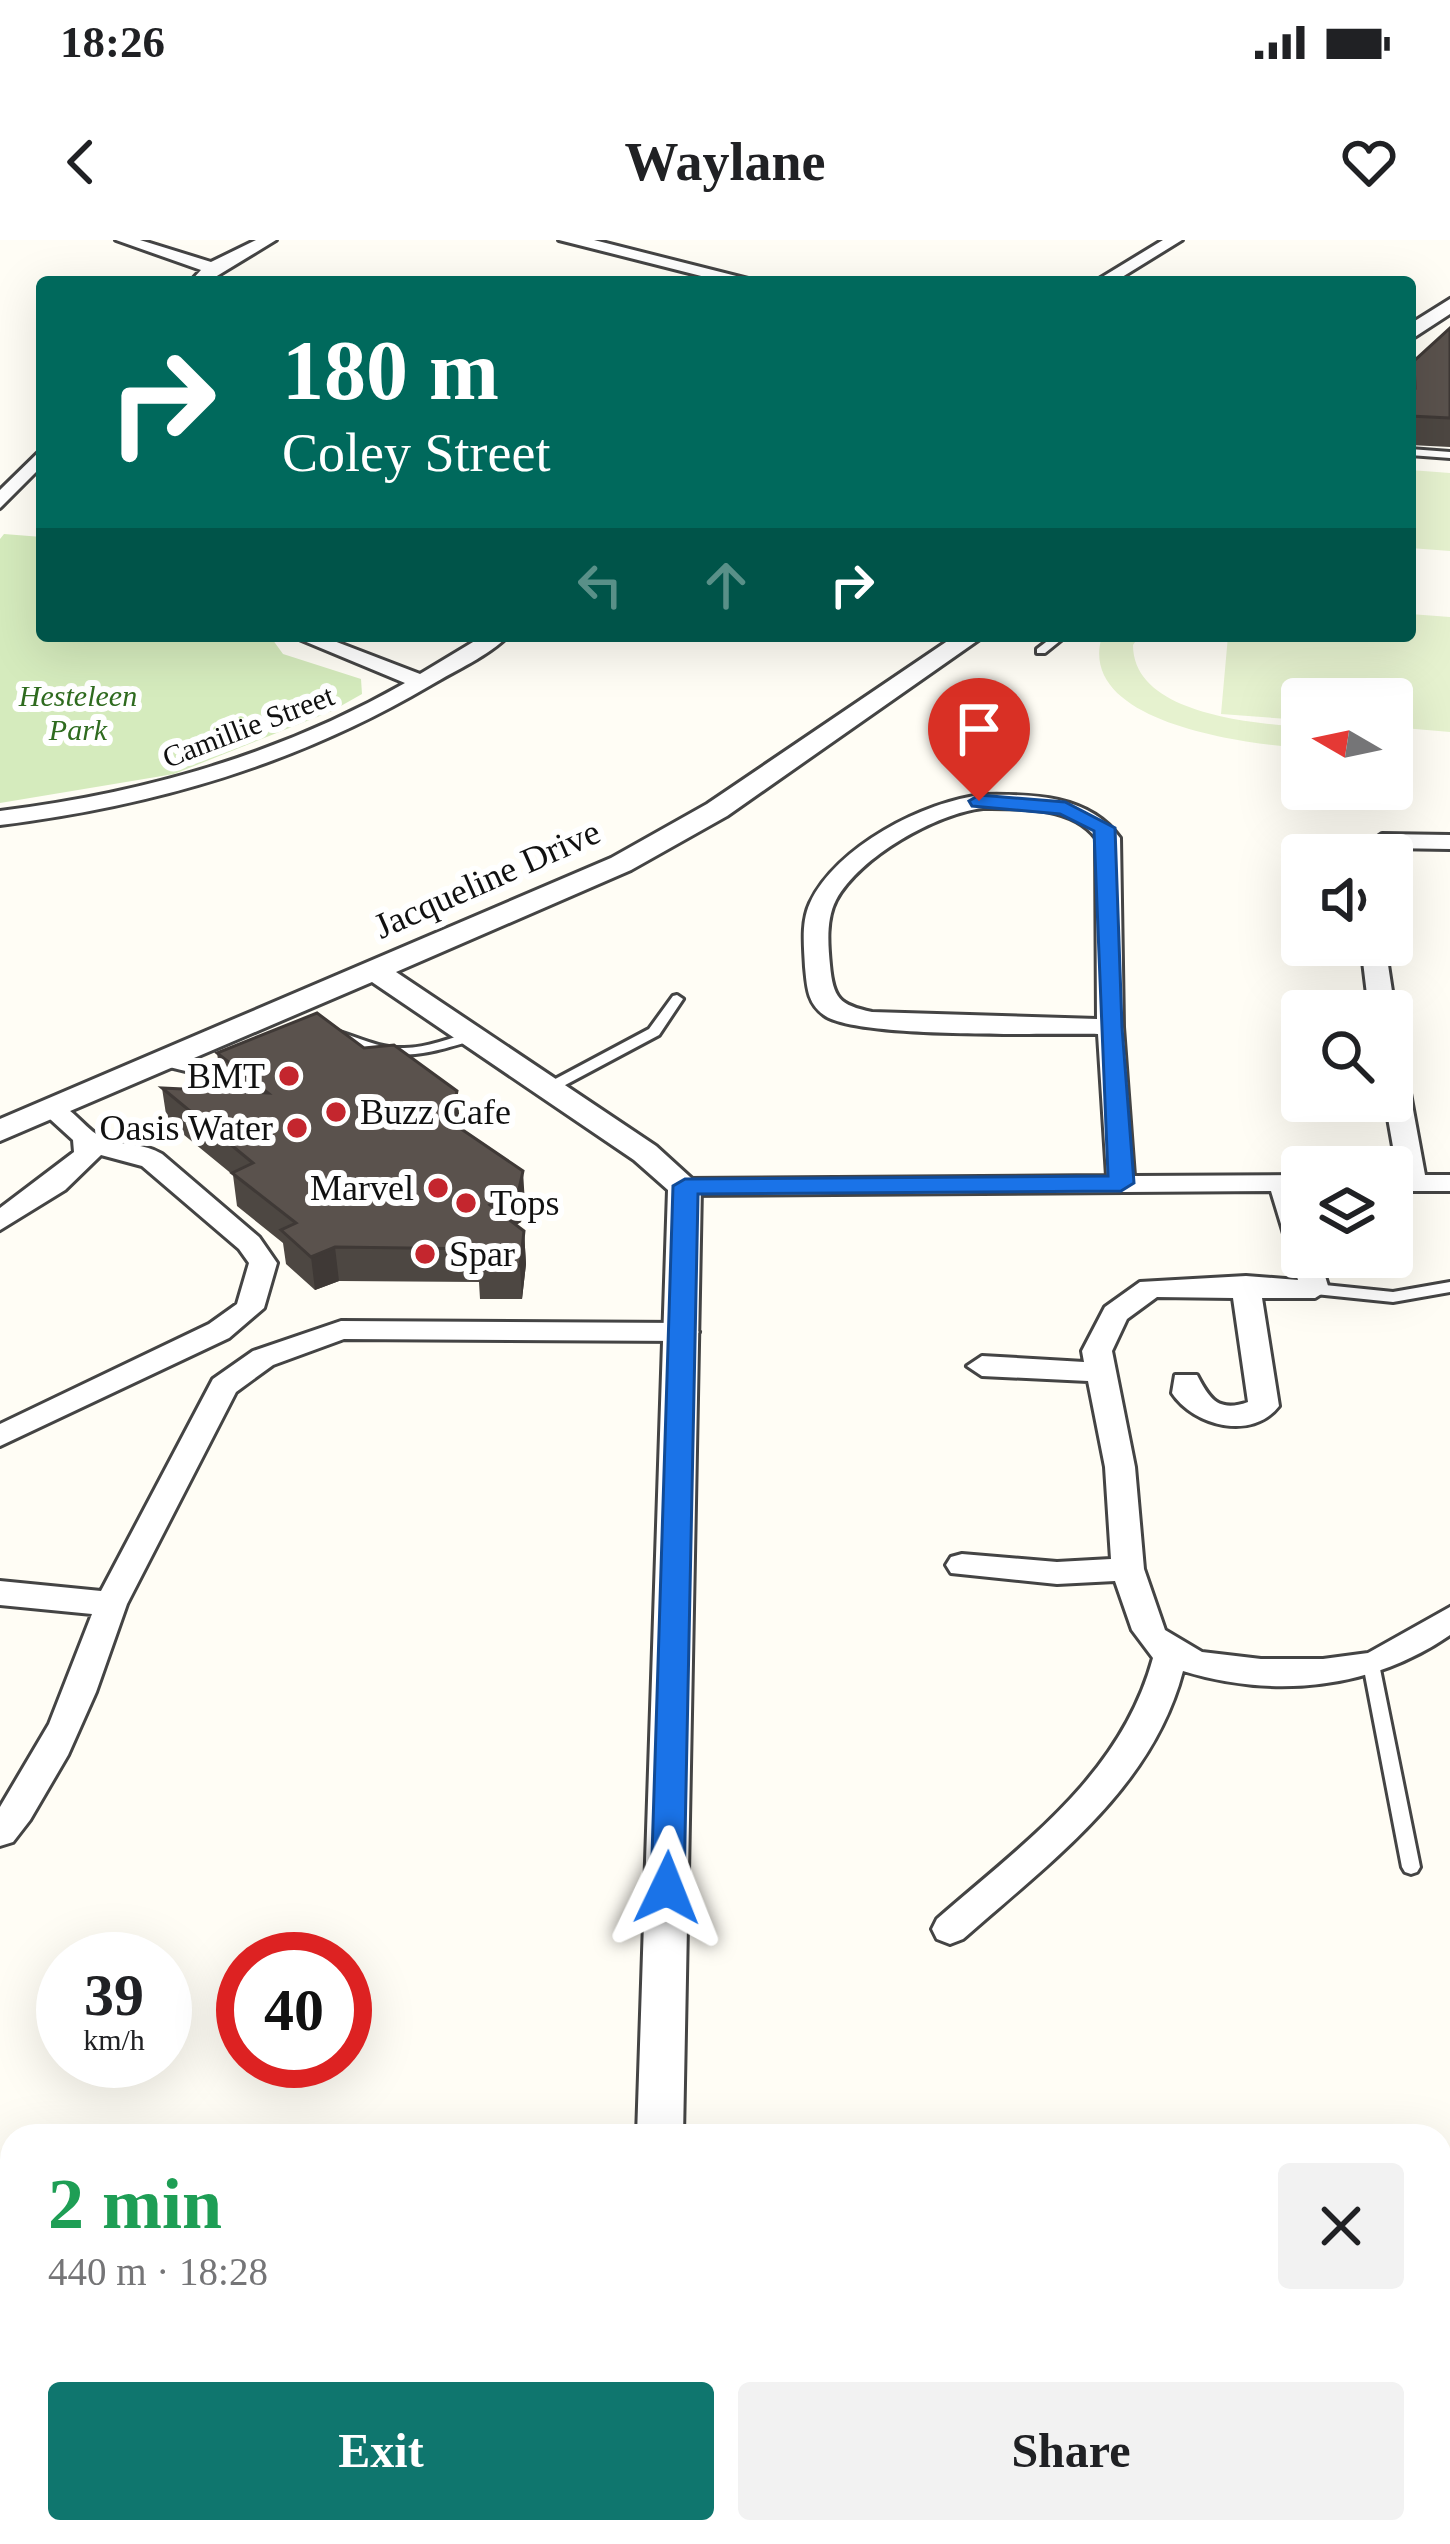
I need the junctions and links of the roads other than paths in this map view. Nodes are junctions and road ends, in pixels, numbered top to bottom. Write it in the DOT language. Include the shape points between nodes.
graph roads {
  1 [pos="124,240"];
  2 [pos="268,240"];
  3 [pos="569,240"];
  4 [pos="1174,240"];
  5 [pos="212,268"];
  6 [pos="204,276"];
  7 [pos="724,276"];
  8 [pos="1112,276"];
  9 [pos="1450,305"];
  10 [pos="1416,330"];
  11 [pos="1416,452"];
  12 [pos="1450,455"];
  13 [pos="36,462"];
  14 [pos="0,502"];
  15 [pos="318,642"];
  16 [pos="488,642"];
  17 [pos="963,642"];
  18 [pos="1052,642"];
  19 [pos="1041,651"];
  20 [pos="420,681"];
  21 [pos="0,818"];
  22 [pos="1413,841"];
  23 [pos="1450,842"];
  24 [pos="375,971"];
  25 [pos="676,999"];
  26 [pos="1110,1027"];
  27 [pos="323,1035"];
  28 [pos="472,1036"];
  29 [pos="162,1061"];
  30 [pos="260,1061"];
  31 [pos="549,1088"];
  32 [pos="52,1109"];
  33 [pos="0,1131"];
  34 [pos="89,1145"];
  35 [pos="1121,1183"];
  36 [pos="1281,1183"];
  37 [pos="1413,1183"];
  38 [pos="1450,1183"];
  39 [pos="685,1186"];
  40 [pos="0,1221"];
  41 [pos="1312,1278"];
  42 [pos="1246,1286"];
  43 [pos="1450,1287"];
  44 [pos="1315,1288"];
  45 [pos="684,1332"];
  46 [pos="982,1366"];
  47 [pos="1100,1372"];
  48 [pos="1186,1382"];
  49 [pos="0,1436"];
  50 [pos="962,1565"];
  51 [pos="1128,1569"];
  52 [pos="0,1593"];
  53 [pos="111,1604"];
  54 [pos="1450,1619"];
  55 [pos="1172,1654"];
  56 [pos="1371,1664"];
  57 [pos="0,1832"];
  58 [pos="1411,1867"];
  59 [pos="950,1928"];
  60 [pos="660,2124"];
  1 -- 5 [label="street"];
  2 -- 5 [label="street"];
  3 -- 7 [label="street"];
  4 -- 8 [label="street"];
  5 -- 6 [label="street"];
  9 -- 10 [label="street"];
  11 -- 12 [label="lane"];
  13 -- 14 [label="street"];
  15 -- 20 [label="street"];
  16 -- 20 [label="street, Camillie Street"];
  17 -- 24 [label="street, Jacqueline Drive" via="663,841"];
  18 -- 19 [label="lane"];
  20 -- 21 [label="street, Camillie Street" via="353,720 187,785"];
  22 -- 23 [label="street"];
  24 -- 28 [label="street"];
  24 -- 29 [label="street, Jacqueline Drive" via="282,1020"];
  25 -- 31 [label="lane" via="654,1032"];
  26 -- 26 [label="street" via="1108,838 1096,820 993,802 947,807 840,878 823,901 820,995 835,1012 911,1023"];
  26 -- 35 [label="street"];
  27 -- 28 [label="lane" via="399,1056"];
  28 -- 31 [label="street"];
  29 -- 30 [label="lane" via="225,1073"];
  29 -- 32 [label="street, Jacqueline Drive"];
  31 -- 39 [label="street"];
  32 -- 33 [label="street, Jacqueline Drive"];
  32 -- 34 [label="street"];
  34 -- 40 [label="street" via="78,1167"];
  34 -- 49 [label="street" via="141,1153 249,1244 262,1263 250,1308 219,1331"];
  35 -- 36 [label="street"];
  35 -- 39 [label="street"];
  37 -- 38 [label="street"];
  39 -- 45 [label="street"];
  41 -- 44 [label="street"];
  42 -- 44 [label="street"];
  42 -- 47 [label="street" via="1150,1288 1115,1314 1097,1351"];
  42 -- 48 [label="street" via="1264,1406 1245,1415 1203,1409"];
  43 -- 44 [label="lane" via="1393,1297"];
  45 -- 53 [label="street" via="341,1330 262,1358 216,1398"];
  45 -- 60 [label="street"];
  46 -- 47 [label="street"];
  47 -- 51 [label="street" via="1120,1467"];
  50 -- 51 [label="street"];
  51 -- 55 [label="street" via="1153,1637"];
  52 -- 53 [label="street"];
  53 -- 57 [label="street" via="39,1776"];
  54 -- 56 [label="street"];
  55 -- 56 [label="street" via="1289,1673"];
  55 -- 59 [label="street" via="1157,1708 1094,1801"];
  56 -- 58 [label="lane"];
}
